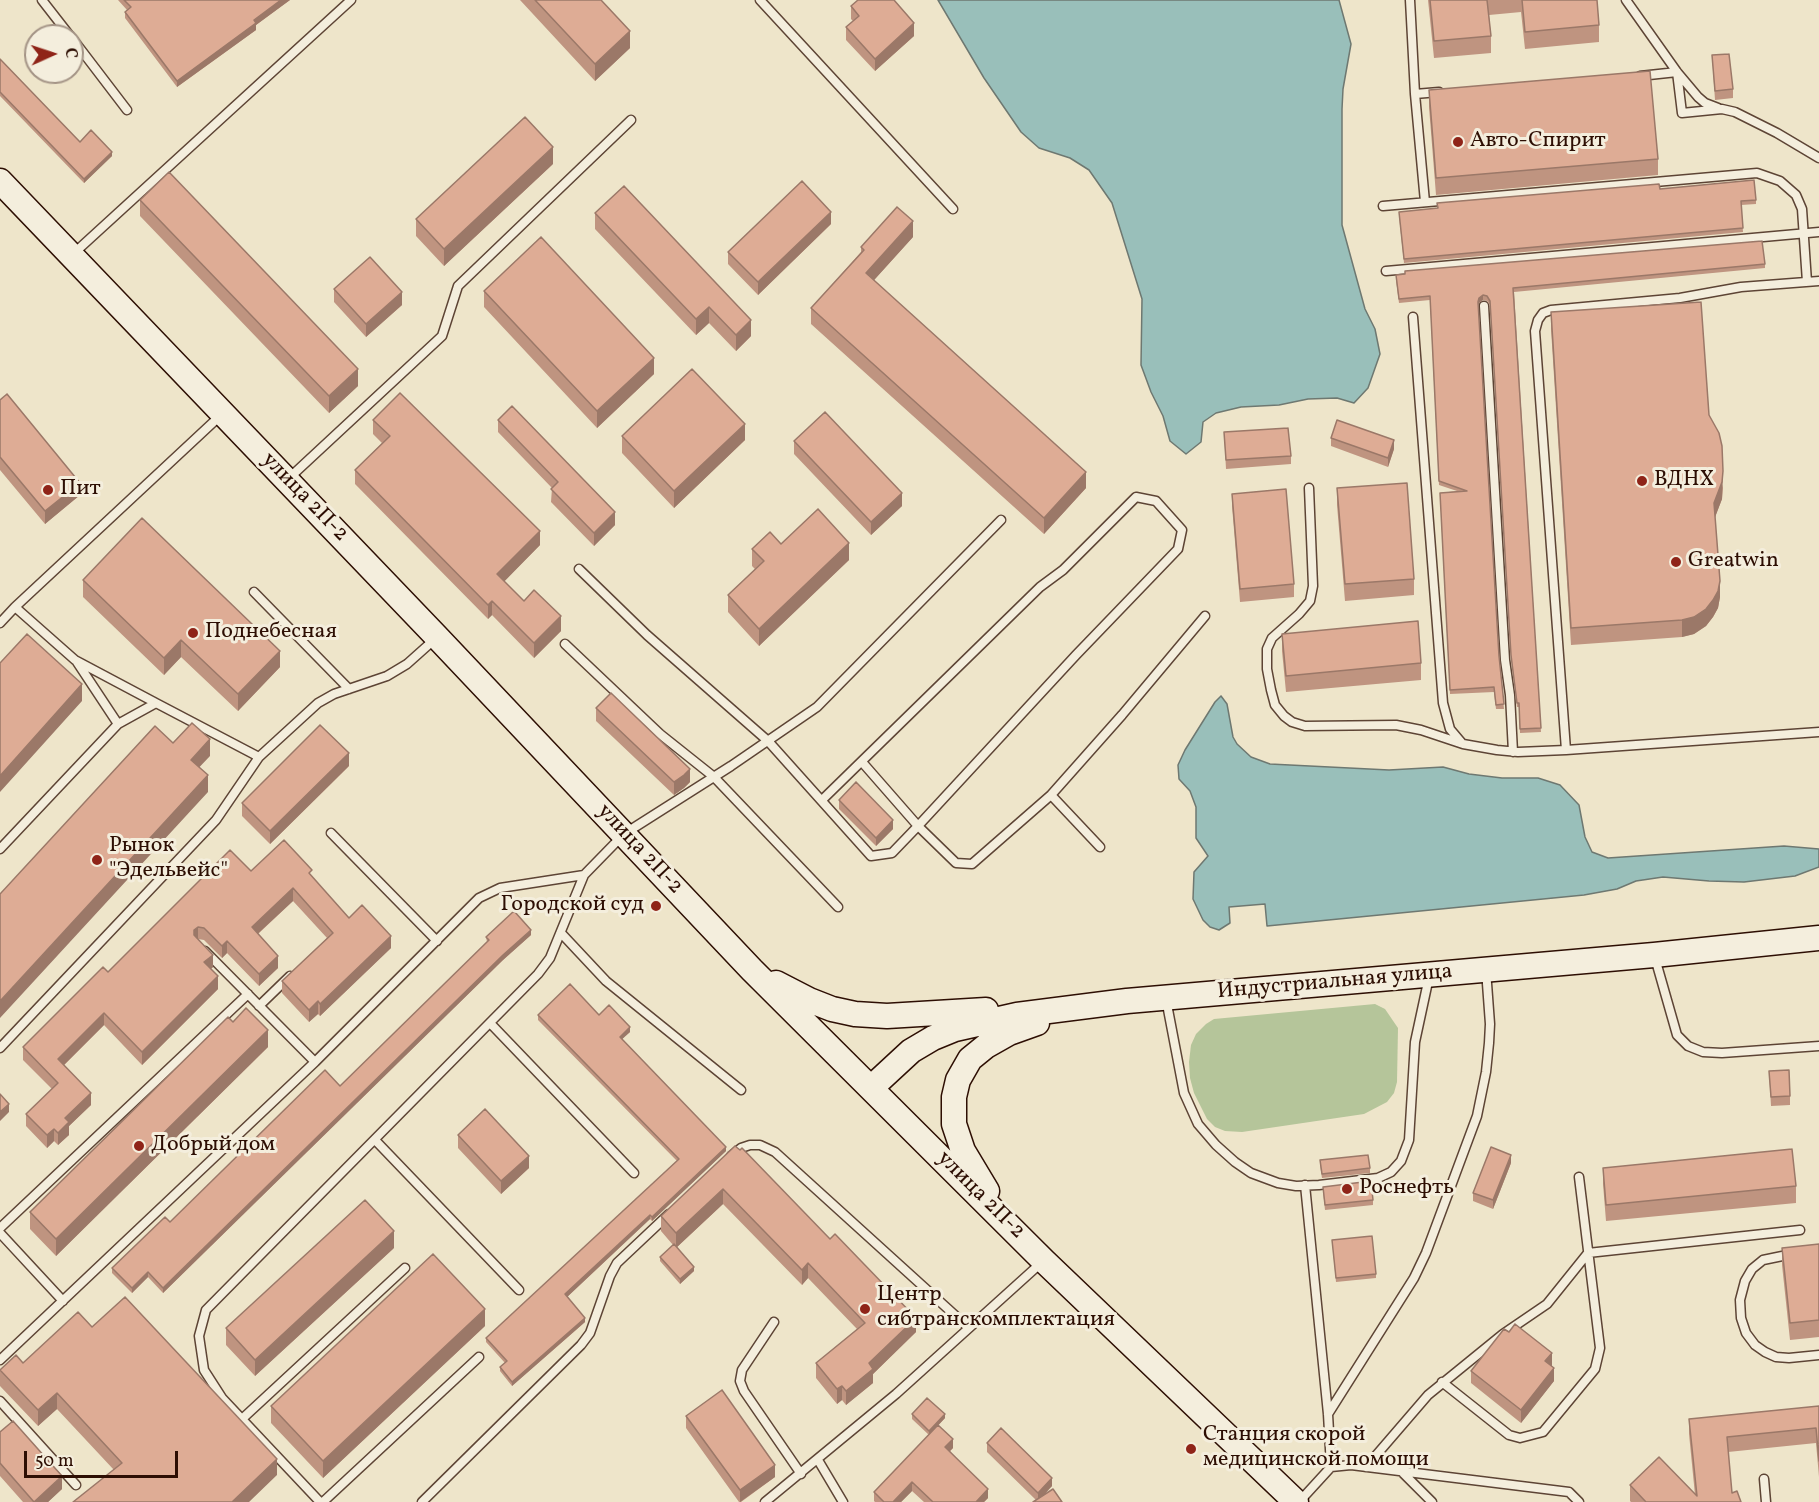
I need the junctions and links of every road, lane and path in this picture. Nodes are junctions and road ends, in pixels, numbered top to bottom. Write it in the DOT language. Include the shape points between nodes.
graph roads {
  1 [pos="42,0"];
  2 [pos="351,0"];
  3 [pos="759,0"];
  4 [pos="1410,0"];
  5 [pos="1626,0"];
  6 [pos="61,24"];
  7 [pos="84,54"];
  8 [pos="1677,72"];
  9 [pos="1630,76"];
  10 [pos="1451,91"];
  11 [pos="1415,94"];
  12 [pos="1722,109"];
  13 [pos="127,110"];
  14 [pos="631,120"];
  15 [pos="1819,158"];
  16 [pos="0,181"];
  17 [pos="1425,202"];
  18 [pos="1383,206"];
  19 [pos="953,209"];
  20 [pos="1819,232"];
  21 [pos="1804,233"];
  22 [pos="72,255"];
  23 [pos="1386,271"];
  24 [pos="1819,281"];
  25 [pos="1807,282"];
  26 [pos="1484,306"];
  27 [pos="1413,317"];
  28 [pos="223,412"];
  29 [pos="287,480"];
  30 [pos="1309,488"];
  31 [pos="1001,520"];
  32 [pos="579,569"];
  33 [pos="254,592"];
  34 [pos="15,607"];
  35 [pos="1205,616"];
  36 [pos="0,623"];
  37 [pos="437,637"];
  38 [pos="565,644"];
  39 [pos="75,660"];
  40 [pos="349,689"];
  41 [pos="156,703"];
  42 [pos="118,724"];
  43 [pos="1819,732"];
  44 [pos="768,741"];
  45 [pos="1463,744"];
  46 [pos="1566,750"];
  47 [pos="1513,752"];
  48 [pos="259,757"];
  49 [pos="862,762"];
  50 [pos="714,777"];
  51 [pos="1051,795"];
  52 [pos="822,800"];
  53 [pos="918,826"];
  54 [pos="332,833"];
  55 [pos="624,834"];
  56 [pos="1100,847"];
  57 [pos="0,849"];
  58 [pos="584,875"];
  59 [pos="838,907"];
  60 [pos="561,933"];
  61 [pos="1819,938"];
  62 [pos="437,940"];
  63 [pos="200,945"];
  64 [pos="1654,955"];
  65 [pos="297,968"];
  66 [pos="752,970"];
  67 [pos="1486,970"];
  68 [pos="1429,975"];
  69 [pos="248,994"];
  70 [pos="1166,999"];
  71 [pos="1126,1001"];
  72 [pos="259,1006"];
  73 [pos="490,1023"];
  74 [pos="1819,1046"];
  75 [pos="0,1048"];
  76 [pos="315,1062"];
  77 [pos="871,1088"];
  78 [pos="741,1090"];
  79 [pos="375,1140"];
  80 [pos="723,1163"];
  81 [pos="634,1173"];
  82 [pos="1579,1177"];
  83 [pos="1305,1185"];
  84 [pos="674,1209"];
  85 [pos="1003,1220"];
  86 [pos="0,1228"];
  87 [pos="1800,1230"];
  88 [pos="0,1233"];
  89 [pos="1588,1253"];
  90 [pos="1798,1253"];
  91 [pos="1044,1261"];
  92 [pos="405,1268"];
  93 [pos="519,1290"];
  94 [pos="63,1301"];
  95 [pos="774,1322"];
  96 [pos="969,1328"];
  97 [pos="1819,1354"];
  98 [pos="479,1357"];
  99 [pos="0,1360"];
  100 [pos="1442,1382"];
  101 [pos="0,1401"];
  102 [pos="1328,1414"];
  103 [pos="242,1419"];
  104 [pos="818,1460"];
  105 [pos="1331,1467"];
  106 [pos="1366,1467"];
  107 [pos="1403,1472"];
  108 [pos="801,1474"];
  109 [pos="1764,1479"];
  110 [pos="76,1485"];
  111 [pos="321,1502"];
  112 [pos="422,1502"];
  113 [pos="765,1502"];
  114 [pos="843,1502"];
  115 [pos="1297,1502"];
  116 [pos="1432,1502"];
  117 [pos="1579,1502"];
  118 [pos="1766,1502"];
  1 -- 6 [label="lane"];
  2 -- 22 [label="lane"];
  3 -- 19 [label="lane"];
  4 -- 11 [label="lane"];
  5 -- 8 [label="lane"];
  7 -- 13 [label="lane"];
  8 -- 9 [label="lane"];
  8 -- 12 [label="lane" via="1705,103"];
  8 -- 12 [label="lane" via="1682,113"];
  10 -- 11 [label="lane"];
  11 -- 17 [label="lane"];
  12 -- 15 [label="lane" via="1767,128"];
  14 -- 29 [label="lane" via="458,286 442,336"];
  16 -- 22 [label="main road, улица 2П-2"];
  17 -- 18 [label="lane"];
  17 -- 21 [label="lane" via="1758,173 1780,181 1796,195"];
  20 -- 21 [label="lane"];
  21 -- 23 [label="lane"];
  21 -- 25 [label="lane"];
  22 -- 28 [label="main road, улица 2П-2"];
  24 -- 25 [label="lane"];
  25 -- 46 [label="lane" via="1551,310 1538,320 1535,331"];
  26 -- 47 [label="lane"];
  27 -- 45 [label="lane" via="1443,703 1450,729"];
  28 -- 29 [label="main road, улица 2П-2"];
  28 -- 34 [label="lane"];
  29 -- 37 [label="main road, улица 2П-2"];
  30 -- 45 [label="lane" via="1313,586 1310,601 1272,638 1267,649 1275,705 1292,722 1305,726 1396,725"];
  31 -- 44 [label="lane" via="817,707"];
  32 -- 44 [label="lane" via="647,635"];
  33 -- 40 [label="lane"];
  34 -- 36 [label="lane"];
  34 -- 39 [label="lane"];
  35 -- 51 [label="lane"];
  37 -- 40 [label="lane" via="387,676"];
  37 -- 55 [label="main road, улица 2П-2"];
  38 -- 50 [label="lane" via="660,734"];
  39 -- 41 [label="lane"];
  39 -- 42 [label="lane"];
  40 -- 48 [label="lane" via="318,703"];
  41 -- 42 [label="lane"];
  41 -- 48 [label="lane"];
  42 -- 57 [label="lane"];
  43 -- 46 [label="lane"];
  44 -- 50 [label="lane"];
  44 -- 52 [label="lane"];
  45 -- 47 [label="lane"];
  46 -- 47 [label="lane"];
  48 -- 75 [label="lane" via="216,820"];
  49 -- 52 [label="lane"];
  49 -- 53 [label="lane"];
  49 -- 53 [label="lane" via="1136,497 1156,501 1182,530 1178,549"];
  50 -- 55 [label="lane"];
  50 -- 59 [label="lane"];
  51 -- 53 [label="lane" via="972,864 956,863"];
  51 -- 56 [label="lane"];
  52 -- 53 [label="lane" via="871,856 892,853"];
  54 -- 62 [label="lane"];
  55 -- 58 [label="lane"];
  55 -- 66 [label="main road, улица 2П-2"];
  58 -- 60 [label="lane"];
  58 -- 62 [label="lane" via="500,888 479,898"];
  60 -- 73 [label="lane" via="538,974"];
  60 -- 78 [label="lane" via="606,981"];
  61 -- 64 [label="main road, Индустриальная улица"];
  62 -- 76 [label="lane"];
  63 -- 69 [label="lane"];
  64 -- 67 [label="main road, Индустриальная улица"];
  64 -- 74 [label="lane" via="1677,1035 1688,1046 1722,1053"];
  65 -- 72 [label="lane"];
  66 -- 71 [label="main road" via="809,1000 855,1014 887,1016"];
  66 -- 77 [label="main road, улица 2П-2"];
  67 -- 68 [label="main road, Индустриальная улица"];
  67 -- 102 [label="lane" via="1489,1043 1477,1116 1414,1278"];
  68 -- 70 [label="main road, Индустриальная улица"];
  68 -- 83 [label="lane" via="1415,1042 1409,1140 1401,1161 1378,1178"];
  69 -- 72 [label="lane"];
  69 -- 86 [label="lane"];
  70 -- 71 [label="main road, Индустриальная улица"];
  70 -- 83 [label="lane" via="1184,1093 1198,1124 1234,1162 1251,1173 1278,1183"];
  71 -- 77 [label="main road, Индустриальная улица" via="1017,1015 955,1029 910,1052"];
  71 -- 85 [label="main road" via="1009,1033 970,1059 958,1080 954,1124 963,1151"];
  72 -- 76 [label="lane"];
  73 -- 79 [label="lane"];
  73 -- 81 [label="lane"];
  76 -- 94 [label="lane"];
  77 -- 85 [label="main road, улица 2П-2"];
  79 -- 93 [label="lane"];
  79 -- 103 [label="lane" via="206,1310 200,1336 204,1370"];
  80 -- 96 [label="lane" via="750,1145 775,1152"];
  82 -- 89 [label="lane"];
  83 -- 102 [label="lane"];
  84 -- 112 [label="lane" via="618,1263 590,1334 581,1345"];
  85 -- 91 [label="main road, улица 2П-2"];
  87 -- 89 [label="lane"];
  88 -- 94 [label="lane"];
  89 -- 100 [label="lane" via="1547,1304"];
  89 -- 100 [label="lane" via="1599,1360 1543,1432 1520,1438 1509,1436"];
  90 -- 97 [label="lane" via="1763,1260 1752,1269 1740,1300 1741,1318 1746,1333 1765,1352 1789,1358"];
  91 -- 96 [label="lane"];
  91 -- 115 [label="main road, улица 2П-2"];
  92 -- 103 [label="lane"];
  94 -- 99 [label="lane"];
  95 -- 108 [label="lane" via="742,1370 740,1381"];
  96 -- 104 [label="lane"];
  98 -- 111 [label="lane"];
  100 -- 106 [label="lane"];
  101 -- 110 [label="lane"];
  102 -- 105 [label="lane"];
  103 -- 111 [label="lane"];
  104 -- 108 [label="lane"];
  104 -- 114 [label="lane"];
  105 -- 106 [label="lane"];
  105 -- 115 [label="lane"];
  106 -- 107 [label="lane"];
  107 -- 116 [label="lane"];
  107 -- 117 [label="lane" via="1569,1492"];
  108 -- 113 [label="lane"];
  109 -- 118 [label="lane"];
}
